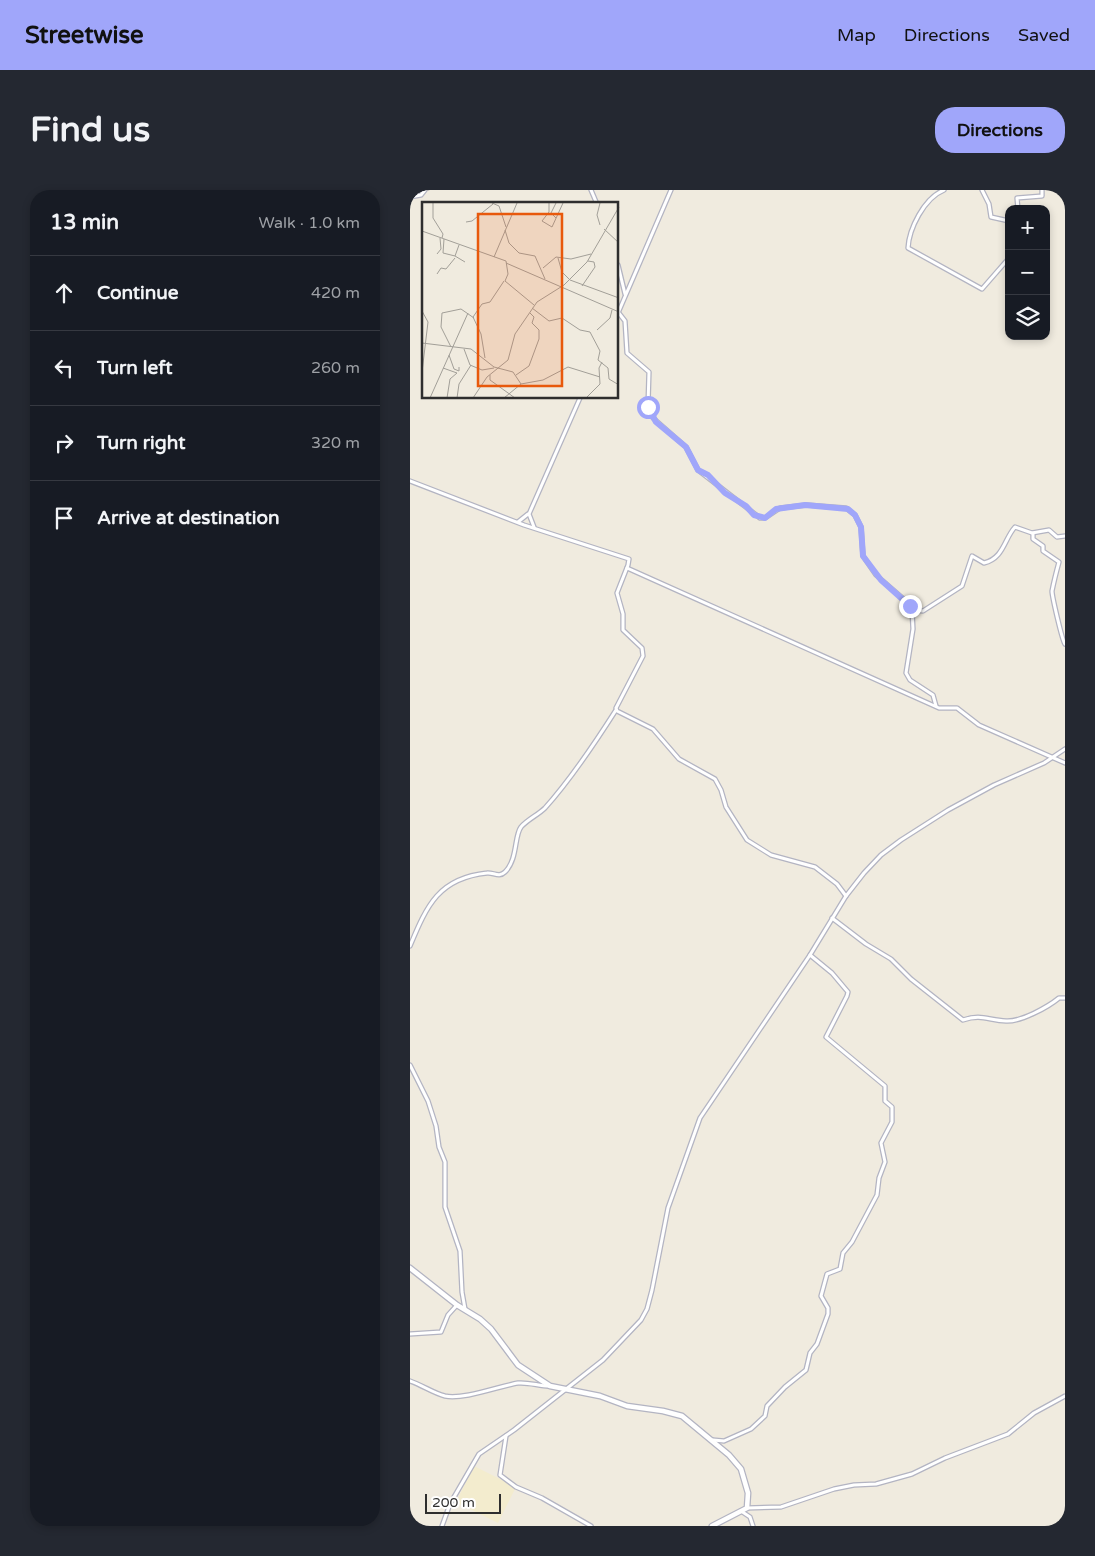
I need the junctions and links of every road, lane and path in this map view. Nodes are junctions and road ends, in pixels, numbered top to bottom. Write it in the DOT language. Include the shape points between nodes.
graph roads {
  1 [pos="425,190"];
  2 [pos="591,190"];
  3 [pos="671,190"];
  4 [pos="944,190"];
  5 [pos="982,190"];
  6 [pos="1042,190"];
  7 [pos="410,197"];
  8 [pos="596,202"];
  9 [pos="1018,205"];
  10 [pos="1005,220"];
  11 [pos="1005,263"];
  12 [pos="619,268"];
  13 [pos="625,295"];
  14 [pos="619,310"];
  15 [pos="619,314"];
  16 [pos="580,399"];
  17 [pos="410,481"];
  18 [pos="529,514"];
  19 [pos="518,522"];
  20 [pos="534,527"];
  21 [pos="1033,533"];
  22 [pos="1065,536"];
  23 [pos="627,568"];
  24 [pos="911,609"];
  25 [pos="1065,644"];
  26 [pos="936,706"];
  27 [pos="616,710"];
  28 [pos="1065,749"];
  29 [pos="1054,758"];
  30 [pos="1065,762"];
  31 [pos="846,896"];
  32 [pos="832,918"];
  33 [pos="410,946"];
  34 [pos="810,955"];
  35 [pos="1065,998"];
  36 [pos="410,1065"];
  37 [pos="410,1268"];
  38 [pos="457,1305"];
  39 [pos="465,1309"];
  40 [pos="410,1334"];
  41 [pos="410,1380"];
  42 [pos="550,1386"];
  43 [pos="565,1391"];
  44 [pos="1065,1396"];
  45 [pos="506,1435"];
  46 [pos="705,1438"];
  47 [pos="747,1508"];
  48 [pos="741,1511"];
  49 [pos="442,1526"];
  50 [pos="591,1526"];
  51 [pos="712,1526"];
  52 [pos="753,1526"];
  1 -- 7 [label="street" via="421,195"];
  2 -- 8 [label="street"];
  3 -- 13 [label="street"];
  4 -- 11 [label="street" via="923,209 908,248 982,290"];
  5 -- 10 [label="street" via="990,215"];
  6 -- 9 [label="street" via="1042,196 1017,198"];
  12 -- 13 [label="street"];
  13 -- 14 [label="street"];
  15 -- 24 [label="street" via="625,321 627,353 650,372 648,405 653,418 686,447 698,469 760,518 776,509 805,505 848,509 861,527 863,556 876,575"];
  16 -- 18 [label="street"];
  17 -- 19 [label="street"];
  18 -- 19 [label="street"];
  18 -- 20 [label="street"];
  19 -- 20 [label="street"];
  20 -- 23 [label="street" via="627,558"];
  21 -- 22 [label="street" via="1048,530 1057,537"];
  21 -- 24 [label="street" via="1015,527 1006,546 992,560 984,563 972,556 962,586 923,611"];
  21 -- 25 [label="street" via="1033,539 1059,562 1052,594 1060,635"];
  23 -- 26 [label="street"];
  23 -- 27 [label="street" via="617,594 622,625 642,648 643,659"];
  24 -- 26 [label="street" via="913,629 906,673 910,680 933,695"];
  26 -- 29 [label="street" via="957,708 979,725"];
  27 -- 31 [label="street" via="653,729 679,759 715,779 725,806 747,840 771,854 816,867"];
  27 -- 33 [label="street" via="601,736 546,806 520,828 515,854 504,873 486,873 449,883 431,902"];
  28 -- 29 [label="street"];
  29 -- 30 [label="street"];
  29 -- 31 [label="street" via="978,793 916,830 881,855"];
  31 -- 32 [label="street"];
  32 -- 34 [label="street"];
  32 -- 35 [label="street" via="891,959 910,979 963,1020 972,1016 1008,1021 1046,1009 1059,998"];
  34 -- 43 [label="street" via="700,1118 668,1208 652,1290 644,1314 603,1360"];
  34 -- 46 [label="street" via="848,992 826,1037 885,1086 885,1102 893,1111 891,1127 881,1145 885,1162 874,1204 843,1253 839,1270 827,1274 821,1296 828,1314 806,1370 767,1406 765,1416 751,1429 724,1441"];
  36 -- 39 [label="street" via="428,1101 445,1162 445,1208 460,1251"];
  37 -- 38 [label="street"];
  38 -- 39 [label="street"];
  38 -- 40 [label="street" via="448,1315 441,1332"];
  39 -- 42 [label="street" via="491,1329 518,1365"];
  41 -- 42 [label="street" via="425,1390 446,1396 474,1394 519,1383"];
  42 -- 43 [label="street"];
  43 -- 45 [label="street"];
  43 -- 46 [label="street" via="682,1416"];
  44 -- 47 [label="street" via="1034,1413 1008,1434 912,1474 876,1484 834,1489 781,1508"];
  45 -- 49 [label="street" via="479,1454 450,1504"];
  45 -- 50 [label="street" via="500,1475 516,1487"];
  46 -- 47 [label="street" via="729,1455 742,1471 748,1493"];
  47 -- 48 [label="street"];
  48 -- 51 [label="street"];
  48 -- 52 [label="street" via="750,1517"];
}
